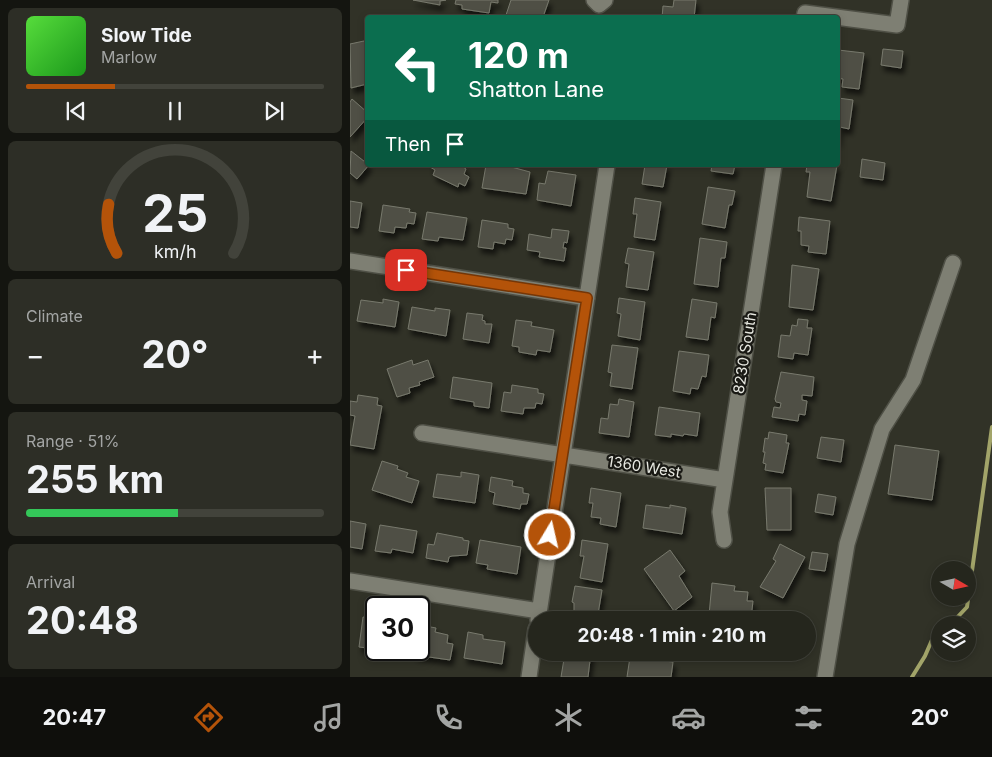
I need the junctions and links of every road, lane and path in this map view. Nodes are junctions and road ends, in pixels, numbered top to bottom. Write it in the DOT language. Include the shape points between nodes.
graph roads {
  1 [pos="901,0"];
  2 [pos="840,19"];
  3 [pos="608,167"];
  4 [pos="774,167"];
  5 [pos="350,261"];
  6 [pos="953,263"];
  7 [pos="587,298"];
  8 [pos="422,433"];
  9 [pos="563,455"];
  10 [pos="725,480"];
  11 [pos="724,540"];
  12 [pos="350,581"];
  13 [pos="539,611"];
  14 [pos="528,613"];
  15 [pos="531,661"];
  16 [pos="529,677"];
  17 [pos="825,677"];
  1 -- 2 [label="street" via="897,25"];
  3 -- 7 [label="street"];
  4 -- 10 [label="street, 8230 South"];
  5 -- 7 [label="street"];
  6 -- 17 [label="street" via="913,380 882,429 847,544"];
  7 -- 9 [label="street"];
  8 -- 9 [label="street, 1360 West"];
  9 -- 10 [label="street, 1360 West"];
  9 -- 13 [label="street"];
  10 -- 11 [label="street, 8230 South" via="720,512"];
  12 -- 14 [label="street"];
  15 -- 16 [label="street"];
}
